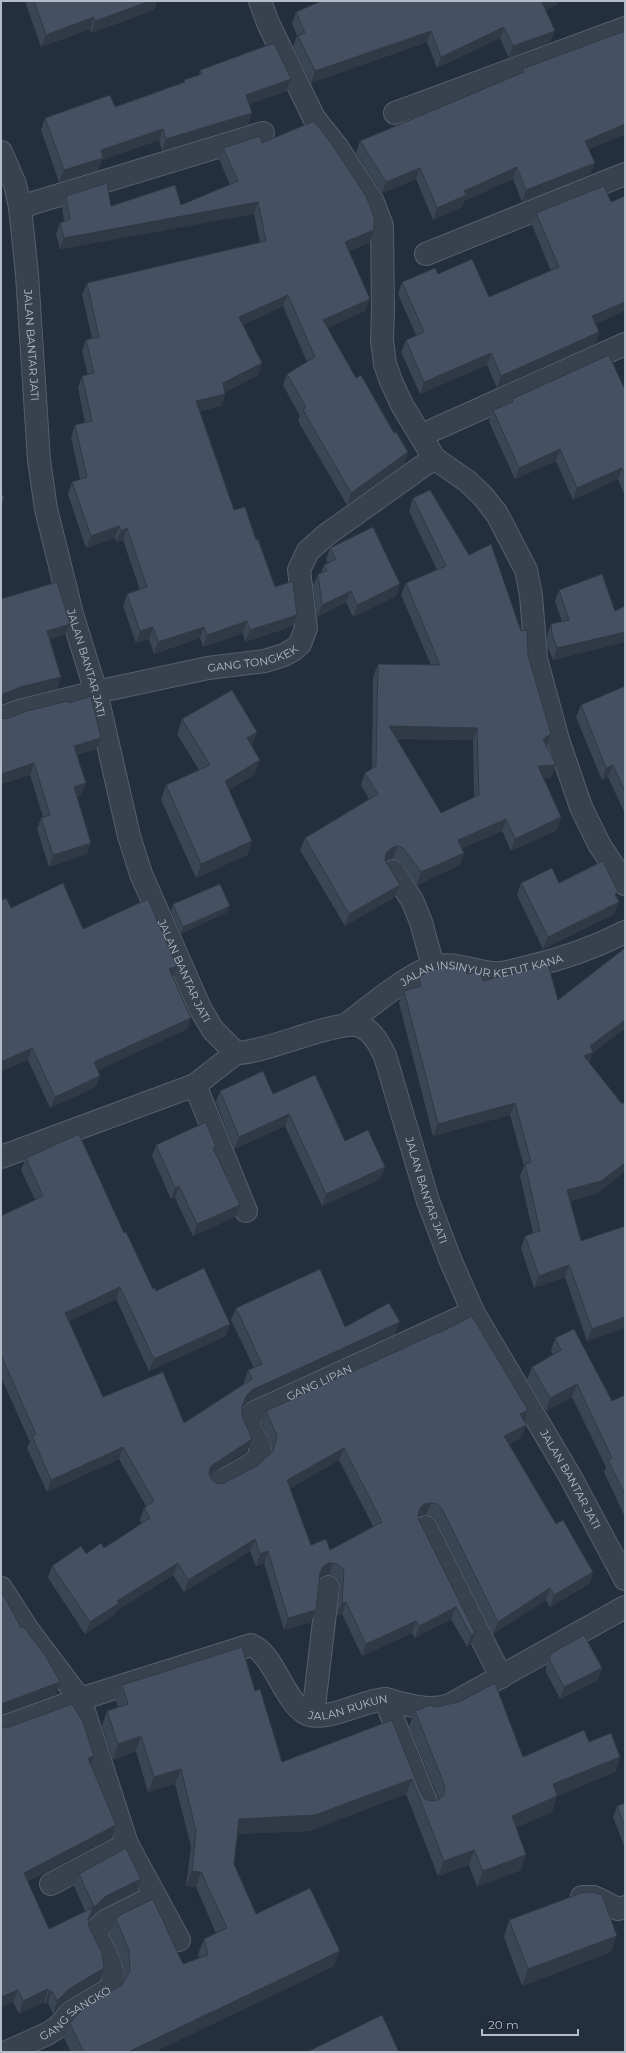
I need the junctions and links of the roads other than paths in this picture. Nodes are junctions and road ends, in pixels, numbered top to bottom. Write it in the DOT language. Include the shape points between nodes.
graph roads {
  1 [pos="260,1"];
  2 [pos="625,28"];
  3 [pos="395,113"];
  4 [pos="263,133"];
  5 [pos="1,152"];
  6 [pos="625,174"];
  7 [pos="8,186"];
  8 [pos="20,207"];
  9 [pos="426,254"];
  10 [pos="624,347"];
  11 [pos="433,430"];
  12 [pos="434,458"];
  13 [pos="96,692"];
  14 [pos="1,718"];
  15 [pos="393,871"];
  16 [pos="625,884"];
  17 [pos="625,932"];
  18 [pos="433,966"];
  19 [pos="346,1024"];
  20 [pos="236,1053"];
  21 [pos="195,1085"];
  22 [pos="1,1157"];
  23 [pos="246,1211"];
  24 [pos="473,1312"];
  25 [pos="217,1484"];
  26 [pos="426,1527"];
  27 [pos="618,1548"];
  28 [pos="625,1579"];
  29 [pos="328,1587"];
  30 [pos="1,1588"];
  31 [pos="625,1607"];
  32 [pos="501,1676"];
  33 [pos="80,1699"];
  34 [pos="385,1699"];
  35 [pos="313,1715"];
  36 [pos="1,1728"];
  37 [pos="427,1804"];
  38 [pos="127,1844"];
  39 [pos="51,1884"];
  40 [pos="155,1896"];
  41 [pos="582,1898"];
  42 [pos="625,1907"];
  43 [pos="179,1940"];
  44 [pos="7,2052"];
  1 -- 12 [label="street" via="314,118 337,147 373,202 382,226 382,340 385,364 402,405"];
  2 -- 3 [label="street"];
  4 -- 8 [label="street"];
  5 -- 7 [label="street, JALAN BANTAR JATI"];
  6 -- 9 [label="street"];
  7 -- 8 [label="street, JALAN BANTAR JATI"];
  8 -- 13 [label="street, JALAN BANTAR JATI" via="39,460 46,509 72,614"];
  10 -- 11 [label="street"];
  12 -- 13 [label="street, GANG TONGKEK" via="326,535 308,551 299,570 306,628 300,644 293,650 265,661 208,668"];
  12 -- 16 [label="street" via="482,495 497,514 526,570 531,595 536,659 558,740 584,814 599,844"];
  13 -- 14 [label="street, GANG TONGKEK" via="19,711"];
  13 -- 20 [label="street, JALAN BANTAR JATI" via="129,836 141,874 200,1008 213,1030"];
  15 -- 18 [label="street" via="412,900"];
  17 -- 18 [label="street, JALAN INSINYUR KETUT KANA" via="560,959 502,973 483,973 448,965"];
  18 -- 19 [label="street, JALAN INSINYUR KETUT KANA" via="416,974"];
  19 -- 20 [label="street" via="265,1049"];
  19 -- 24 [label="street, JALAN BANTAR JATI" via="359,1026 371,1034 385,1056 428,1201"];
  20 -- 21 [label="street"];
  21 -- 22 [label="street"];
  21 -- 23 [label="street"];
  24 -- 25 [label="street, GANG LIPAN" via="253,1413 248,1424 260,1449 259,1456 254,1462"];
  24 -- 27 [label="street, JALAN BANTAR JATI"];
  26 -- 32 [label="street"];
  27 -- 28 [label="street, JALAN BANTAR JATI"];
  29 -- 35 [label="street"];
  30 -- 33 [label="street" via="28,1630"];
  31 -- 32 [label="street, JALAN RUKUN"];
  32 -- 34 [label="street, JALAN RUKUN" via="450,1705 436,1709 424,1709"];
  33 -- 35 [label="street, JALAN RUKUN" via="251,1645 261,1651 300,1708"];
  33 -- 36 [label="street, JALAN RUKUN"];
  33 -- 38 [label="street"];
  34 -- 35 [label="street, JALAN RUKUN" via="321,1716"];
  34 -- 37 [label="street"];
  38 -- 39 [label="street"];
  38 -- 40 [label="street"];
  40 -- 43 [label="street"];
  40 -- 44 [label="street, GANG SANGKO" via="107,1920 97,1929 96,1934 111,1966 113,1984 110,1989 71,2012 58,2027 47,2034"];
  41 -- 42 [label="street" via="594,1897 618,1909"];
}
